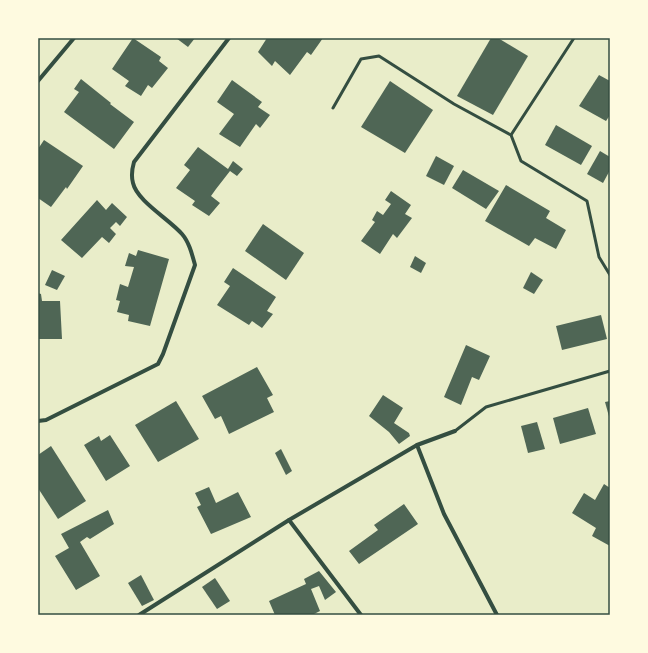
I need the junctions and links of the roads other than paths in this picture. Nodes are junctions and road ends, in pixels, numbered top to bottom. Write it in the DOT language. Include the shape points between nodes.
graph roads {
  1 [pos="74,38"];
  2 [pos="229,38"];
  3 [pos="574,38"];
  4 [pos="38,81"];
  5 [pos="333,108"];
  6 [pos="511,136"];
  7 [pos="610,275"];
  8 [pos="610,371"];
  9 [pos="38,421"];
  10 [pos="455,431"];
  11 [pos="417,445"];
  12 [pos="289,520"];
  13 [pos="139,615"];
  14 [pos="361,615"];
  15 [pos="497,615"];
  1 -- 4 [label="street"];
  2 -- 9 [label="street" via="134,162 133,184 138,194 183,234 195,265 163,354 158,364 46,420"];
  3 -- 6 [label="lane"];
  5 -- 6 [label="lane" via="361,59 379,56 454,104"];
  6 -- 7 [label="lane" via="521,161 586,201 599,257"];
  8 -- 10 [label="lane" via="486,407"];
  10 -- 11 [label="street"];
  11 -- 12 [label="street"];
  11 -- 15 [label="street" via="444,514"];
  12 -- 13 [label="street"];
  12 -- 14 [label="street"];
}
